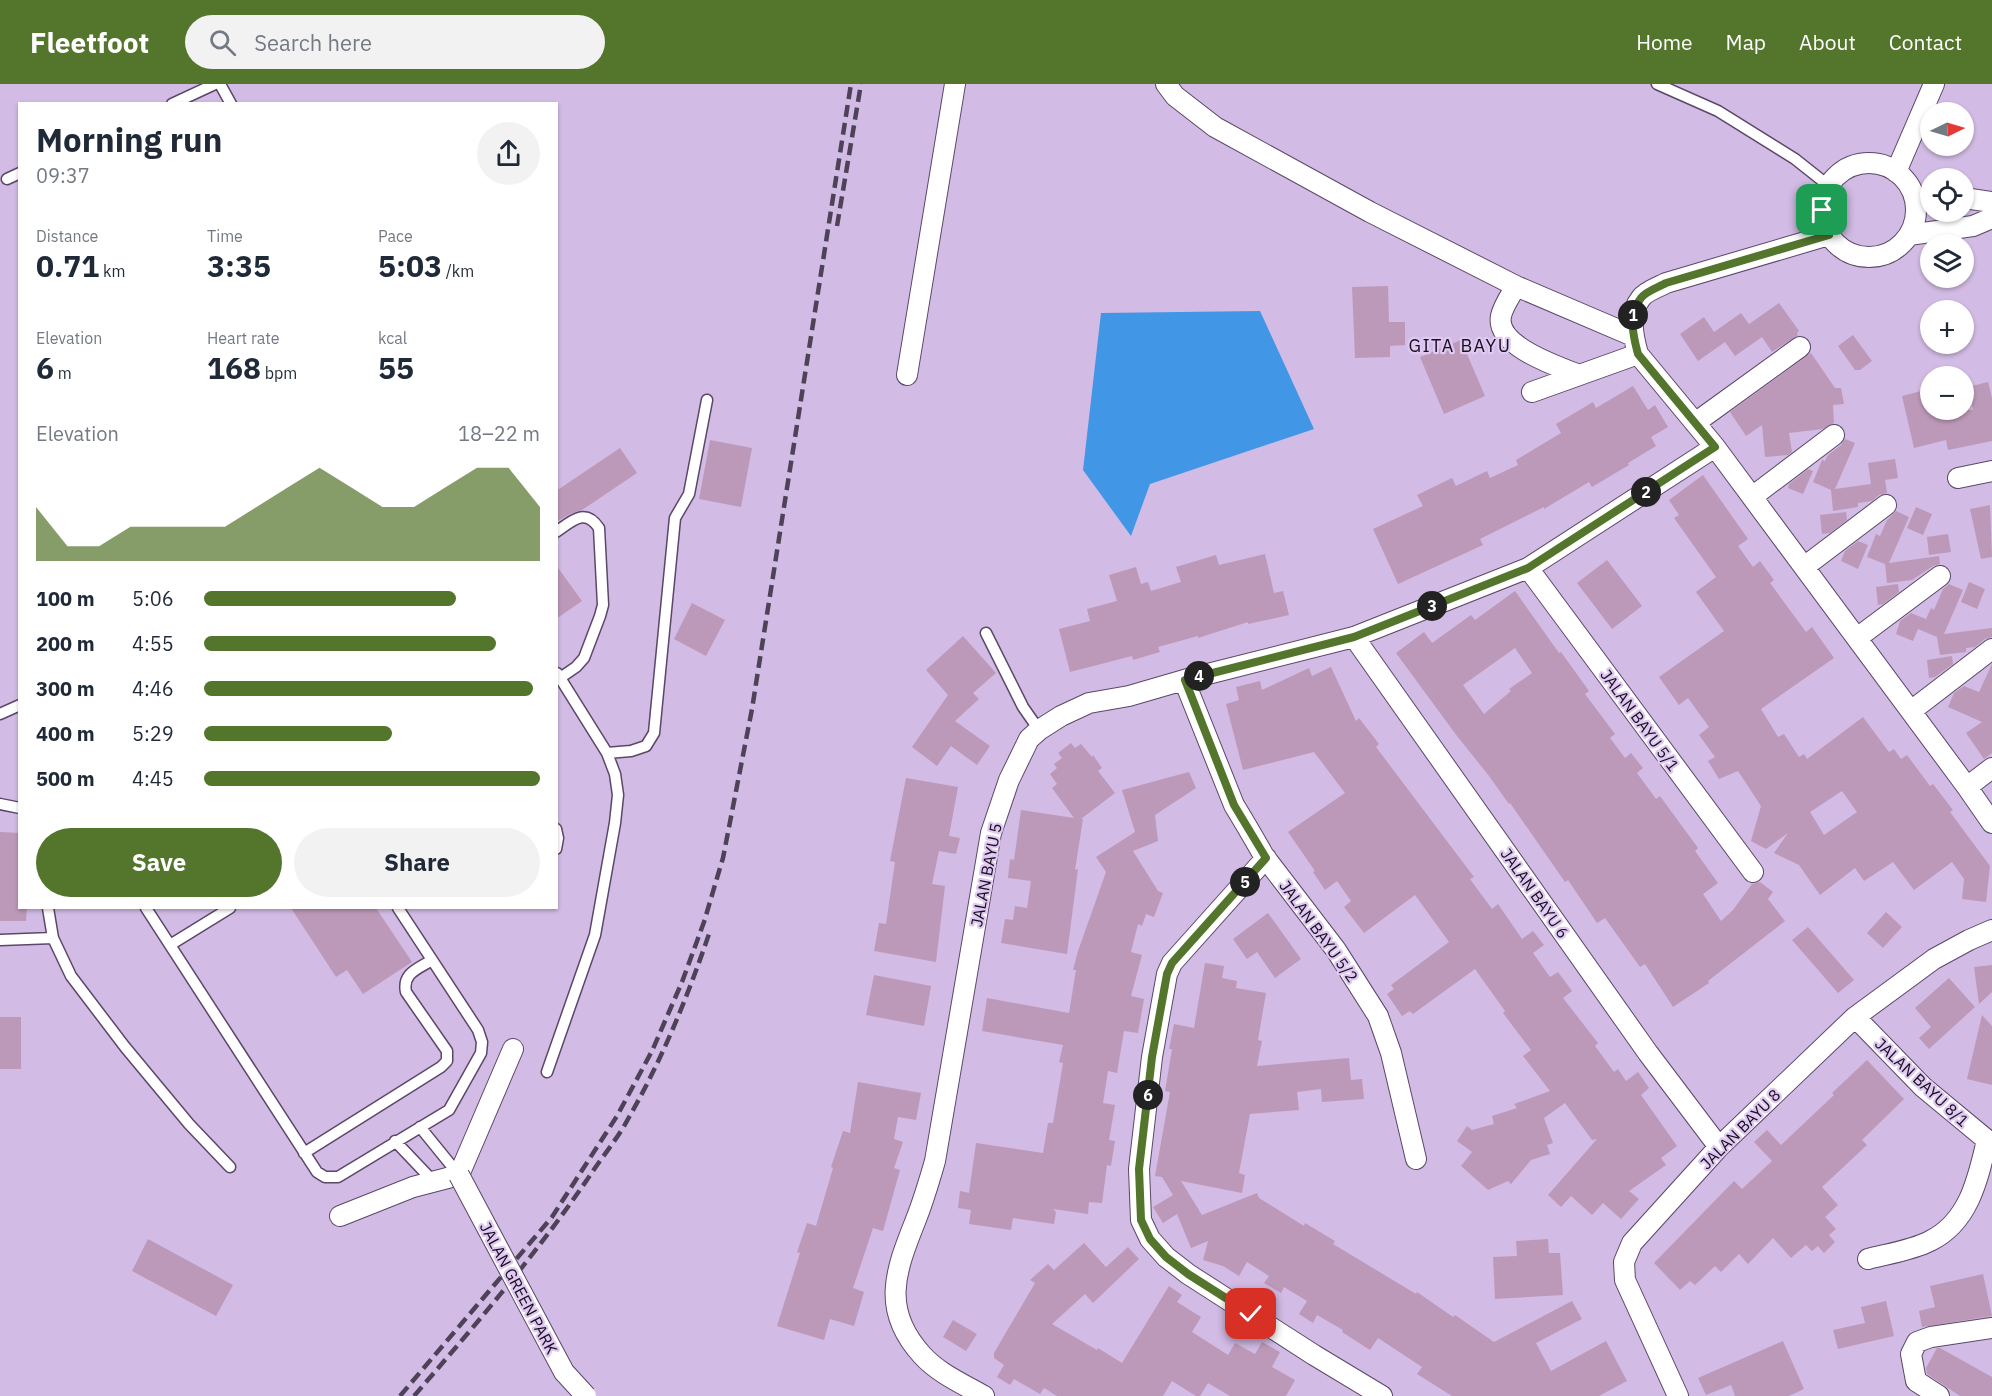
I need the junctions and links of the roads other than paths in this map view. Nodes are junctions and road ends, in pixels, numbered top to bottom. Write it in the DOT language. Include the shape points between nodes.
graph roads {
  1 [pos="215,84"];
  2 [pos="220,84"];
  3 [pos="956,84"];
  4 [pos="1166,84"];
  5 [pos="1657,84"];
  6 [pos="1934,84"];
  7 [pos="176,102"];
  8 [pos="230,102"];
  9 [pos="1896,172"];
  10 [pos="18,174"];
  11 [pos="7,178"];
  12 [pos="1829,186"];
  13 [pos="1920,196"];
  14 [pos="1974,199"];
  15 [pos="1992,202"];
  16 [pos="1920,206"];
  17 [pos="1992,218"];
  18 [pos="1829,235"];
  19 [pos="1909,235"];
  20 [pos="1516,286"];
  21 [pos="1635,345"];
  22 [pos="1800,347"];
  23 [pos="907,375"];
  24 [pos="1579,375"];
  25 [pos="1532,392"];
  26 [pos="707,400"];
  27 [pos="1695,423"];
  28 [pos="1834,435"];
  29 [pos="1715,447"];
  30 [pos="1992,471"];
  31 [pos="1958,478"];
  32 [pos="1752,497"];
  33 [pos="1886,505"];
  34 [pos="558,531"];
  35 [pos="1804,567"];
  36 [pos="1528,568"];
  37 [pos="1940,576"];
  38 [pos="986,633"];
  39 [pos="1354,637"];
  40 [pos="1857,638"];
  41 [pos="1992,649"];
  42 [pos="558,675"];
  43 [pos="1185,680"];
  44 [pos="18,706"];
  45 [pos="1911,711"];
  46 [pos="0,714"];
  47 [pos="1039,730"];
  48 [pos="607,753"];
  49 [pos="1992,768"];
  50 [pos="1967,787"];
  51 [pos="0,804"];
  52 [pos="18,808"];
  53 [pos="1992,823"];
  54 [pos="1266,858"];
  55 [pos="1753,872"];
  56 [pos="48,909"];
  57 [pos="147,909"];
  58 [pos="228,909"];
  59 [pos="399,909"];
  60 [pos="1992,930"];
  61 [pos="53,938"];
  62 [pos="0,940"];
  63 [pos="170,945"];
  64 [pos="432,960"];
  65 [pos="1855,1017"];
  66 [pos="513,1049"];
  67 [pos="548,1072"];
  68 [pos="420,1127"];
  69 [pos="395,1141"];
  70 [pos="1989,1141"];
  71 [pos="1719,1147"];
  72 [pos="304,1153"];
  73 [pos="1416,1159"];
  74 [pos="230,1167"];
  75 [pos="459,1175"];
  76 [pos="434,1181"];
  77 [pos="340,1216"];
  78 [pos="1868,1259"];
  79 [pos="1992,1328"];
  80 [pos="976,1394"];
  81 [pos="586,1396"];
  82 [pos="1382,1396"];
  83 [pos="1678,1396"];
  84 [pos="1939,1396"];
  1 -- 7 [label="lane"];
  2 -- 8 [label="lane"];
  3 -- 23 [label="street"];
  4 -- 20 [label="street" via="1175,96 1215,127"];
  5 -- 12 [label="lane" via="1718,111 1795,159"];
  6 -- 9 [label="street"];
  9 -- 12 [label="street" via="1880,165 1851,167"];
  9 -- 13 [label="street"];
  10 -- 11 [label="lane"];
  12 -- 18 [label="street" via="1822,210"];
  14 -- 15 [label="street"];
  16 -- 19 [label="street"];
  17 -- 19 [label="street" via="1972,226"];
  18 -- 19 [label="street" via="1849,253 1876,257 1900,246"];
  18 -- 21 [label="street" via="1666,283 1642,297 1633,315"];
  20 -- 21 [label="street"];
  20 -- 24 [label="street" via="1501,316 1503,330 1515,345"];
  21 -- 24 [label="street"];
  21 -- 27 [label="street"];
  22 -- 27 [label="street"];
  24 -- 25 [label="street"];
  26 -- 48 [label="lane" via="689,494 675,518 654,733 646,746"];
  27 -- 29 [label="street"];
  28 -- 32 [label="street"];
  29 -- 32 [label="street"];
  29 -- 36 [label="street, JALAN BAYU 5"];
  30 -- 31 [label="street"];
  32 -- 35 [label="street"];
  33 -- 35 [label="street"];
  34 -- 42 [label="lane" via="587,517 599,528 603,605 584,658 576,668"];
  35 -- 40 [label="street"];
  36 -- 39 [label="street, JALAN BAYU 5"];
  36 -- 55 [label="street, JALAN BAYU 5/1"];
  37 -- 40 [label="street"];
  38 -- 47 [label="lane"];
  39 -- 43 [label="street, JALAN BAYU 5"];
  39 -- 71 [label="street, JALAN BAYU 6" via="1648,1053"];
  40 -- 45 [label="street"];
  41 -- 45 [label="street"];
  42 -- 48 [label="lane"];
  43 -- 47 [label="street, JALAN BAYU 5" via="1089,704"];
  43 -- 54 [label="street, JALAN BAYU 5/2" via="1234,805"];
  44 -- 46 [label="lane"];
  45 -- 50 [label="street"];
  47 -- 80 [label="street, JALAN BAYU 5" via="1029,739 1009,780 992,833 935,1161 903,1249 896,1280 896,1309 907,1335 923,1356"];
  48 -- 67 [label="lane" via="618,795 595,935"];
  49 -- 50 [label="street"];
  50 -- 53 [label="street"];
  51 -- 52 [label="lane"];
  54 -- 73 [label="street, JALAN BAYU 5/2" via="1336,950 1378,1016 1391,1053"];
  54 -- 82 [label="street" via="1172,963 1167,974 1152,1057 1139,1169 1141,1220 1150,1239 1188,1274"];
  56 -- 61 [label="lane"];
  57 -- 63 [label="lane"];
  58 -- 63 [label="lane"];
  59 -- 64 [label="lane"];
  60 -- 65 [label="street, JALAN BAYU 8" via="1934,959"];
  61 -- 62 [label="lane"];
  61 -- 74 [label="lane" via="70,976 189,1124"];
  63 -- 72 [label="lane"];
  64 -- 68 [label="lane" via="482,1042 481,1053 449,1110"];
  64 -- 72 [label="lane" via="407,976 404,983 406,992 447,1051 447,1061"];
  65 -- 70 [label="street, JALAN BAYU 8/1" via="1923,1087"];
  65 -- 71 [label="street, JALAN BAYU 8"];
  66 -- 75 [label="street"];
  68 -- 69 [label="lane"];
  68 -- 75 [label="lane"];
  69 -- 72 [label="lane" via="338,1177 317,1173"];
  69 -- 76 [label="lane"];
  70 -- 78 [label="street" via="1971,1199 1953,1227 1930,1242"];
  71 -- 83 [label="street, JALAN BAYU 8" via="1632,1243 1624,1262 1625,1280"];
  75 -- 76 [label="street"];
  75 -- 81 [label="street, JALAN GREEN PARK, bridge" via="564,1372"];
  76 -- 77 [label="street"];
  79 -- 84 [label="street" via="1917,1342 1911,1354 1916,1380"];
}
